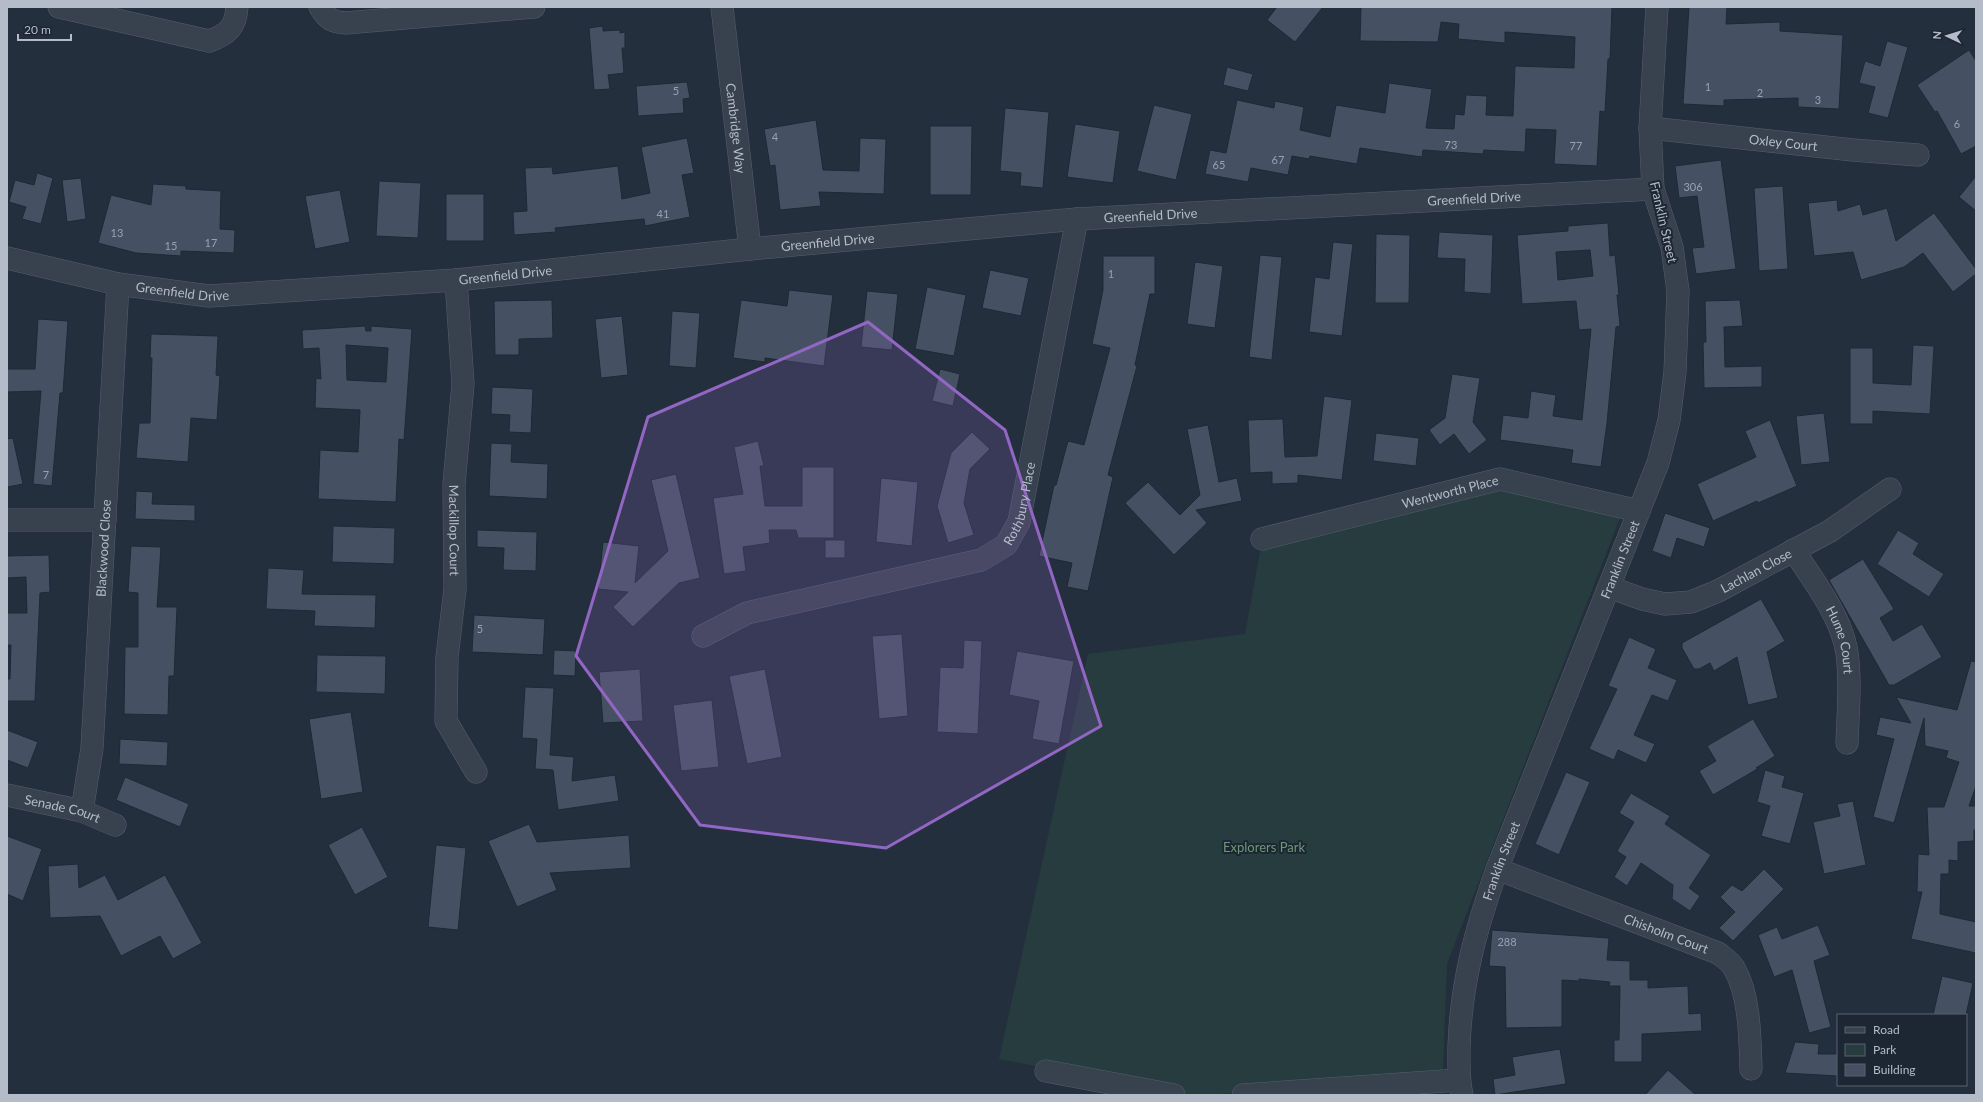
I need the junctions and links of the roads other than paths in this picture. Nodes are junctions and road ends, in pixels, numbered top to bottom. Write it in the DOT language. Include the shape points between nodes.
graph roads {
  1 [pos="59,7"];
  2 [pos="237,7"];
  3 [pos="320,7"];
  4 [pos="534,7"];
  5 [pos="722,7"];
  6 [pos="1657,7"];
  7 [pos="1650,128"];
  8 [pos="1918,155"];
  9 [pos="1654,189"];
  10 [pos="1077,219"];
  11 [pos="750,249"];
  12 [pos="7,258"];
  13 [pos="456,280"];
  14 [pos="118,284"];
  15 [pos="1890,489"];
  16 [pos="1639,511"];
  17 [pos="7,520"];
  18 [pos="105,520"];
  19 [pos="1262,539"];
  20 [pos="1794,550"];
  21 [pos="1609,587"];
  22 [pos="703,636"];
  23 [pos="1847,742"];
  24 [pos="476,772"];
  25 [pos="7,796"];
  26 [pos="82,811"];
  27 [pos="115,826"];
  28 [pos="1496,869"];
  29 [pos="1751,1069"];
  30 [pos="1046,1071"];
  31 [pos="1460,1087"];
  32 [pos="1174,1095"];
  33 [pos="1243,1095"];
  1 -- 2 [label="street" via="209,40 228,32 234,24"];
  3 -- 4 [label="street" via="326,18 335,23"];
  5 -- 11 [label="street, Cambridge Way"];
  6 -- 7 [label="street, Franklin Street"];
  7 -- 8 [label="street, Oxley Court"];
  7 -- 9 [label="street, Franklin Street"];
  9 -- 10 [label="street, Greenfield Drive"];
  9 -- 16 [label="street, Franklin Street" via="1672,247 1678,291 1675,372 1669,420 1658,463"];
  10 -- 11 [label="street, Greenfield Drive"];
  10 -- 22 [label="street, Rothbury Place" via="1019,522 1006,545 981,560 747,613"];
  11 -- 13 [label="street, Greenfield Drive"];
  12 -- 14 [label="street, Greenfield Drive"];
  13 -- 14 [label="street, Greenfield Drive" via="209,296"];
  13 -- 24 [label="street, Mackillop Court" via="463,384 454,484 455,589 447,657 446,721"];
  14 -- 18 [label="street, Blackwood Close"];
  15 -- 20 [label="street, Lachlan Close" via="1830,531"];
  16 -- 19 [label="street, Wentworth Place" via="1500,480"];
  16 -- 21 [label="street, Franklin Street"];
  17 -- 18 [label="street"];
  18 -- 26 [label="street, Blackwood Close" via="92,748"];
  20 -- 21 [label="street, Lachlan Close" via="1718,591 1691,602 1665,604"];
  20 -- 23 [label="street, Hume Court" via="1839,626 1847,653"];
  21 -- 28 [label="street, Franklin Street"];
  25 -- 26 [label="street, Senade Court"];
  26 -- 27 [label="street, Senade Court"];
  28 -- 29 [label="street, Chisholm Court" via="1718,953 1734,966 1742,987 1749,1030"];
  28 -- 31 [label="street, Franklin Street" via="1465,974 1460,1028"];
  30 -- 32 [label="street"];
  31 -- 33 [label="street"];
}
